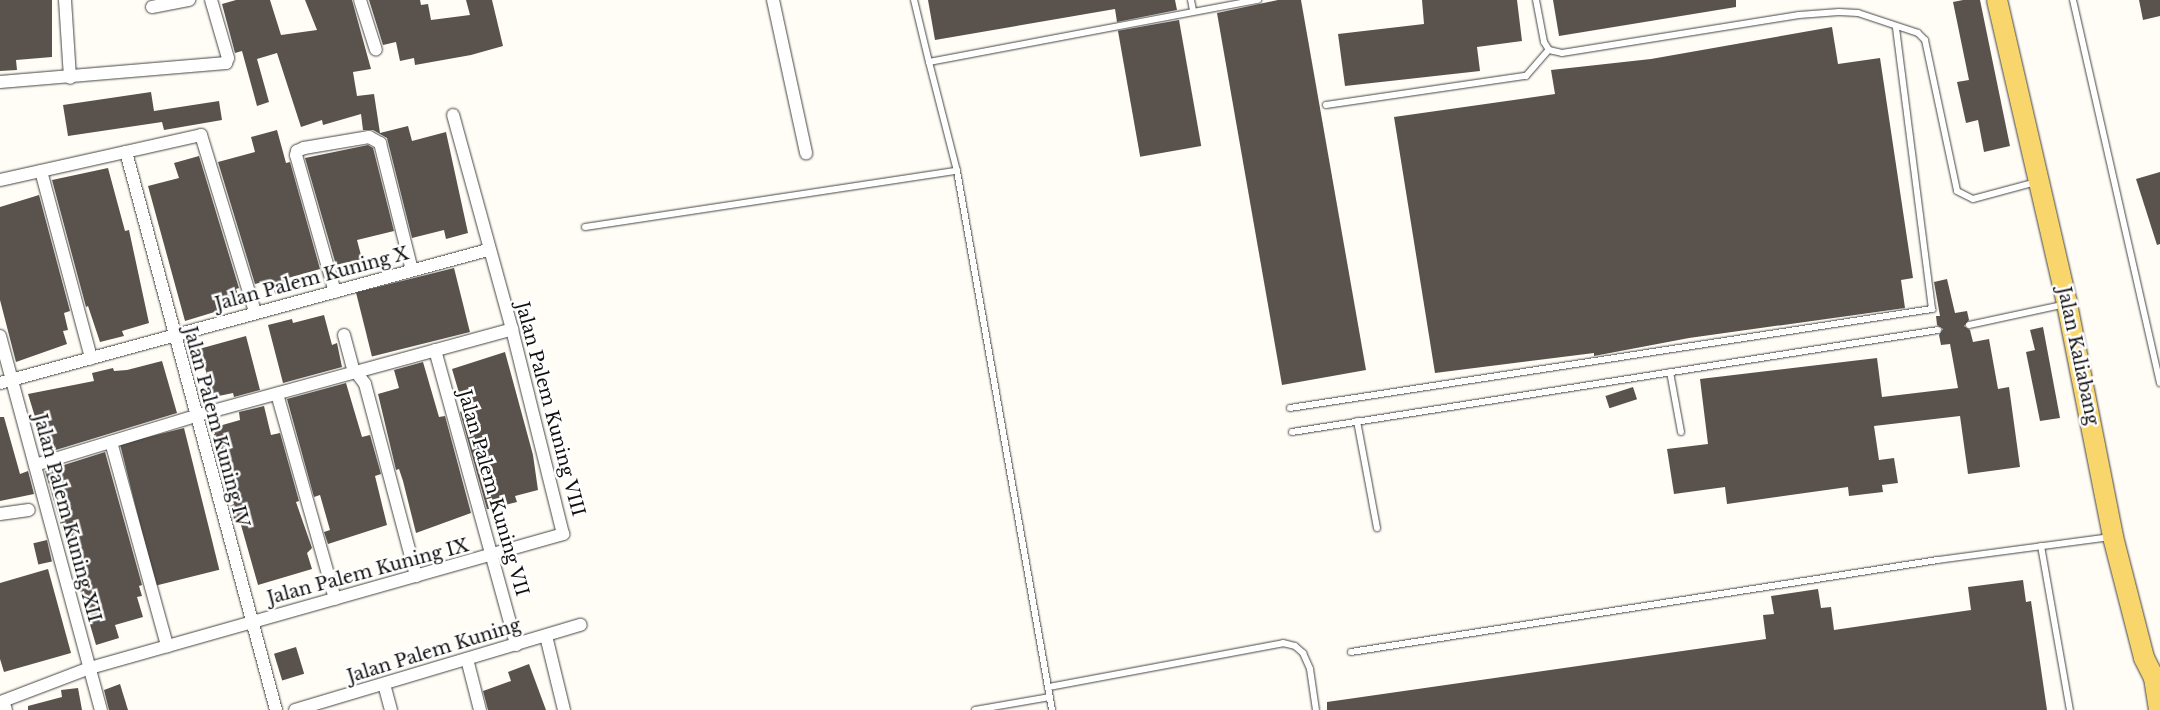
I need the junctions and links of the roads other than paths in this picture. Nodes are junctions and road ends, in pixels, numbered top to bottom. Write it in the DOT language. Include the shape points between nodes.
graph roads {
  1 [pos="65,0"];
  2 [pos="211,0"];
  3 [pos="360,0"];
  4 [pos="773,0"];
  5 [pos="914,0"];
  6 [pos="1191,0"];
  7 [pos="1258,0"];
  8 [pos="1536,0"];
  9 [pos="1997,0"];
  10 [pos="2073,0"];
  11 [pos="180,1"];
  12 [pos="152,6"];
  13 [pos="1193,10"];
  14 [pos="1896,27"];
  15 [pos="376,50"];
  16 [pos="1549,50"];
  17 [pos="929,62"];
  18 [pos="70,78"];
  19 [pos="0,82"];
  20 [pos="1326,106"];
  21 [pos="453,115"];
  22 [pos="126,152"];
  23 [pos="806,153"];
  24 [pos="41,171"];
  25 [pos="957,171"];
  26 [pos="0,180"];
  27 [pos="2038,182"];
  28 [pos="585,227"];
  29 [pos="488,250"];
  30 [pos="412,270"];
  31 [pos="335,292"];
  32 [pos="2067,304"];
  33 [pos="255,312"];
  34 [pos="1969,325"];
  35 [pos="512,329"];
  36 [pos="1938,330"];
  37 [pos="172,334"];
  38 [pos="344,335"];
  39 [pos="0,336"];
  40 [pos="434,350"];
  41 [pos="91,358"];
  42 [pos="1670,372"];
  43 [pos="357,374"];
  44 [pos="6,381"];
  45 [pos="2160,383"];
  46 [pos="277,394"];
  47 [pos="1290,408"];
  48 [pos="195,416"];
  49 [pos="1357,421"];
  50 [pos="1292,432"];
  51 [pos="1681,432"];
  52 [pos="111,442"];
  53 [pos="35,465"];
  54 [pos="28,510"];
  55 [pos="0,514"];
  56 [pos="1376,528"];
  57 [pos="2113,537"];
  58 [pos="2041,546"];
  59 [pos="493,556"];
  60 [pos="416,576"];
  61 [pos="335,599"];
  62 [pos="251,621"];
  63 [pos="582,625"];
  64 [pos="546,636"];
  65 [pos="516,645"];
  66 [pos="167,646"];
  67 [pos="1351,652"];
  68 [pos="467,659"];
  69 [pos="90,668"];
  70 [pos="384,684"];
  71 [pos="1049,686"];
  72 [pos="1050,697"];
  73 [pos="3,700"];
  74 [pos="309,708"];
  75 [pos="101,710"];
  76 [pos="276,710"];
  77 [pos="295,710"];
  78 [pos="392,710"];
  79 [pos="480,710"];
  80 [pos="564,710"];
  81 [pos="974,710"];
  82 [pos="1052,710"];
  83 [pos="1316,710"];
  84 [pos="2070,710"];
  85 [pos="2159,710"];
  1 -- 18 [label="street"];
  2 -- 18 [label="street" via="227,62"];
  3 -- 15 [label="street"];
  4 -- 23 [label="street"];
  5 -- 17 [label="lane"];
  6 -- 13 [label="lane"];
  7 -- 13 [label="lane"];
  8 -- 16 [label="lane" via="1544,42"];
  9 -- 27 [label="main road, Jalan Kaliabang"];
  10 -- 45 [label="lane"];
  11 -- 12 [label="street"];
  13 -- 17 [label="lane"];
  14 -- 16 [label="lane" via="1858,13 1829,12 1562,53"];
  14 -- 27 [label="lane" via="1918,32 1925,40 1957,191 1973,199"];
  14 -- 47 [label="lane" via="1932,309"];
  16 -- 20 [label="lane" via="1526,76"];
  17 -- 25 [label="lane"];
  18 -- 19 [label="street"];
  21 -- 29 [label="street, Jalan Palem Kuning VIII"];
  22 -- 24 [label="street"];
  22 -- 33 [label="street" via="198,134 203,136"];
  22 -- 37 [label="street, Jalan Palem Kuning IV"];
  24 -- 26 [label="street"];
  24 -- 41 [label="street"];
  25 -- 28 [label="lane"];
  25 -- 71 [label="lane"];
  27 -- 32 [label="main road, Jalan Kaliabang"];
  29 -- 30 [label="street, Jalan Palem Kuning X"];
  29 -- 35 [label="street, Jalan Palem Kuning VIII"];
  30 -- 31 [label="street, Jalan Palem Kuning X"];
  30 -- 31 [label="street" via="380,143 369,136 304,148 296,155"];
  31 -- 33 [label="street, Jalan Palem Kuning X"];
  32 -- 34 [label="lane"];
  32 -- 57 [label="main road, Jalan Kaliabang"];
  33 -- 37 [label="street, Jalan Palem Kuning X"];
  35 -- 40 [label="street"];
  35 -- 59 [label="street, Jalan Palem Kuning VIII" via="565,532"];
  36 -- 42 [label="lane"];
  37 -- 41 [label="street, Jalan Palem Kuning X"];
  37 -- 48 [label="street, Jalan Palem Kuning IV"];
  38 -- 43 [label="street" via="350,361"];
  39 -- 44 [label="street, Jalan Palem Kuning XII"];
  40 -- 43 [label="street"];
  40 -- 59 [label="street, Jalan Palem Kuning VII"];
  41 -- 44 [label="street, Jalan Palem Kuning X"];
  42 -- 49 [label="lane"];
  42 -- 51 [label="lane"];
  43 -- 46 [label="street"];
  43 -- 60 [label="street" via="365,384"];
  44 -- 53 [label="street, Jalan Palem Kuning XII"];
  46 -- 48 [label="street"];
  46 -- 61 [label="street"];
  48 -- 52 [label="street"];
  48 -- 62 [label="street, Jalan Palem Kuning IV"];
  49 -- 50 [label="lane"];
  49 -- 56 [label="lane"];
  52 -- 53 [label="street"];
  52 -- 66 [label="street"];
  53 -- 69 [label="street, Jalan Palem Kuning XII"];
  54 -- 55 [label="street"];
  57 -- 58 [label="lane"];
  57 -- 85 [label="main road, Jalan Kaliabang" via="2144,658 2154,678"];
  58 -- 67 [label="lane"];
  58 -- 84 [label="lane"];
  59 -- 60 [label="street, Jalan Palem Kuning IX"];
  59 -- 65 [label="street, Jalan Palem Kuning VII"];
  60 -- 61 [label="street, Jalan Palem Kuning IX"];
  61 -- 62 [label="street, Jalan Palem Kuning IX"];
  62 -- 66 [label="street, Jalan Palem Kuning IX"];
  62 -- 76 [label="street, Jalan Palem Kuning IV"];
  63 -- 64 [label="street, Jalan Palem Kuning"];
  64 -- 65 [label="street, Jalan Palem Kuning"];
  64 -- 80 [label="street"];
  65 -- 68 [label="street, Jalan Palem Kuning"];
  66 -- 69 [label="street, Jalan Palem Kuning IX"];
  68 -- 70 [label="street, Jalan Palem Kuning"];
  68 -- 79 [label="street"];
  69 -- 73 [label="street, Jalan Palem Kuning IX"];
  69 -- 75 [label="street, Jalan Palem Kuning XII"];
  70 -- 74 [label="street, Jalan Palem Kuning"];
  70 -- 78 [label="street"];
  71 -- 72 [label="lane"];
  71 -- 83 [label="lane" via="1282,643 1295,646 1303,653 1310,668"];
  72 -- 81 [label="lane"];
  72 -- 82 [label="lane"];
  74 -- 77 [label="street, Jalan Palem Kuning"];
}
